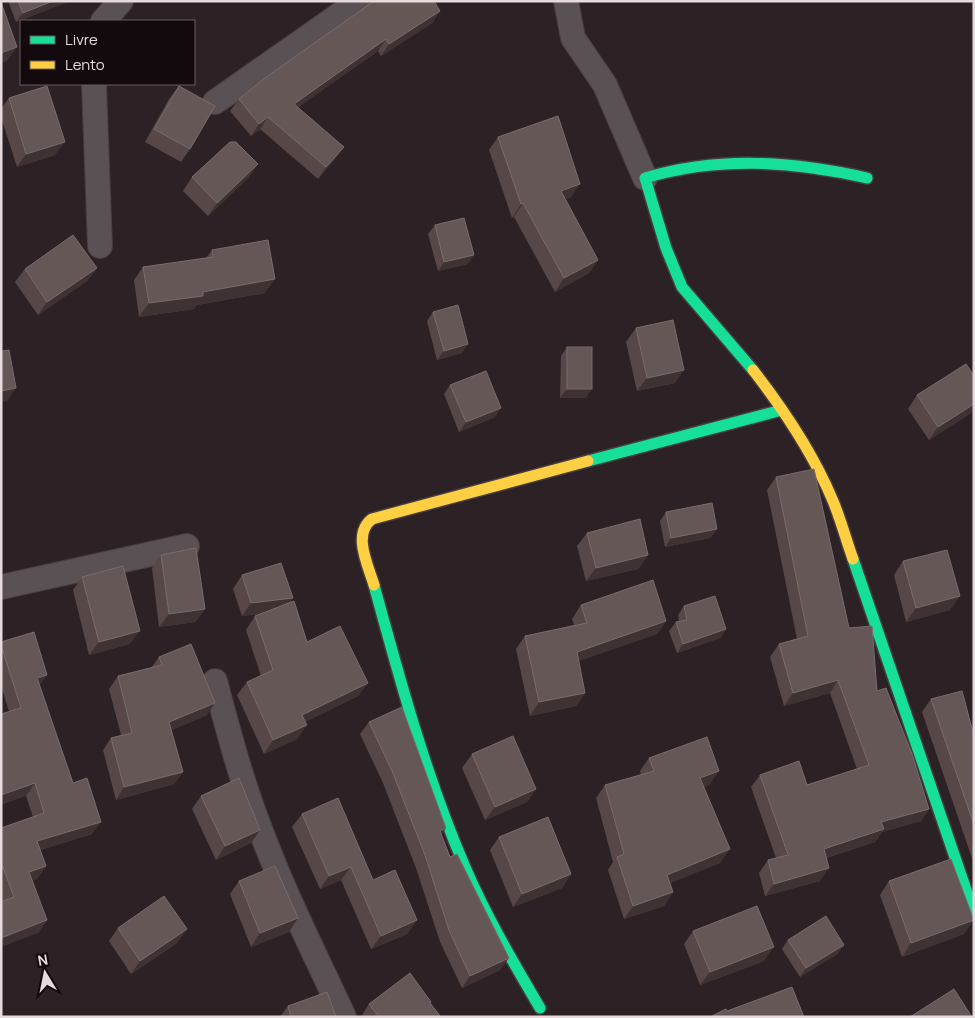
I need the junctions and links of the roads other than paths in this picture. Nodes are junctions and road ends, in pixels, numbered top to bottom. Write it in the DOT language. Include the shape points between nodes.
graph roads {
  1 [pos="121,1"];
  2 [pos="359,1"];
  3 [pos="566,1"];
  4 [pos="104,20"];
  5 [pos="94,85"];
  6 [pos="215,102"];
  7 [pos="645,178"];
  8 [pos="867,178"];
  9 [pos="100,246"];
  10 [pos="782,410"];
  11 [pos="187,546"];
  12 [pos="1,587"];
  13 [pos="215,681"];
  14 [pos="974,913"];
  15 [pos="540,1008"];
  16 [pos="344,1017"];
  1 -- 4 [label="street"];
  2 -- 6 [label="street"];
  3 -- 7 [label="street" via="573,38 605,85"];
  5 -- 9 [label="street"];
  7 -- 8 [label="street" via="670,169 763,163 832,169"];
  7 -- 10 [label="street" via="669,258 682,286 698,309 742,355"];
  10 -- 14 [label="street" via="833,501"];
  10 -- 15 [label="street" via="377,516 363,527 363,546 392,650 440,800 465,867 493,925"];
  11 -- 12 [label="street"];
  13 -- 16 [label="street" via="229,736 259,826 284,890"];
}
